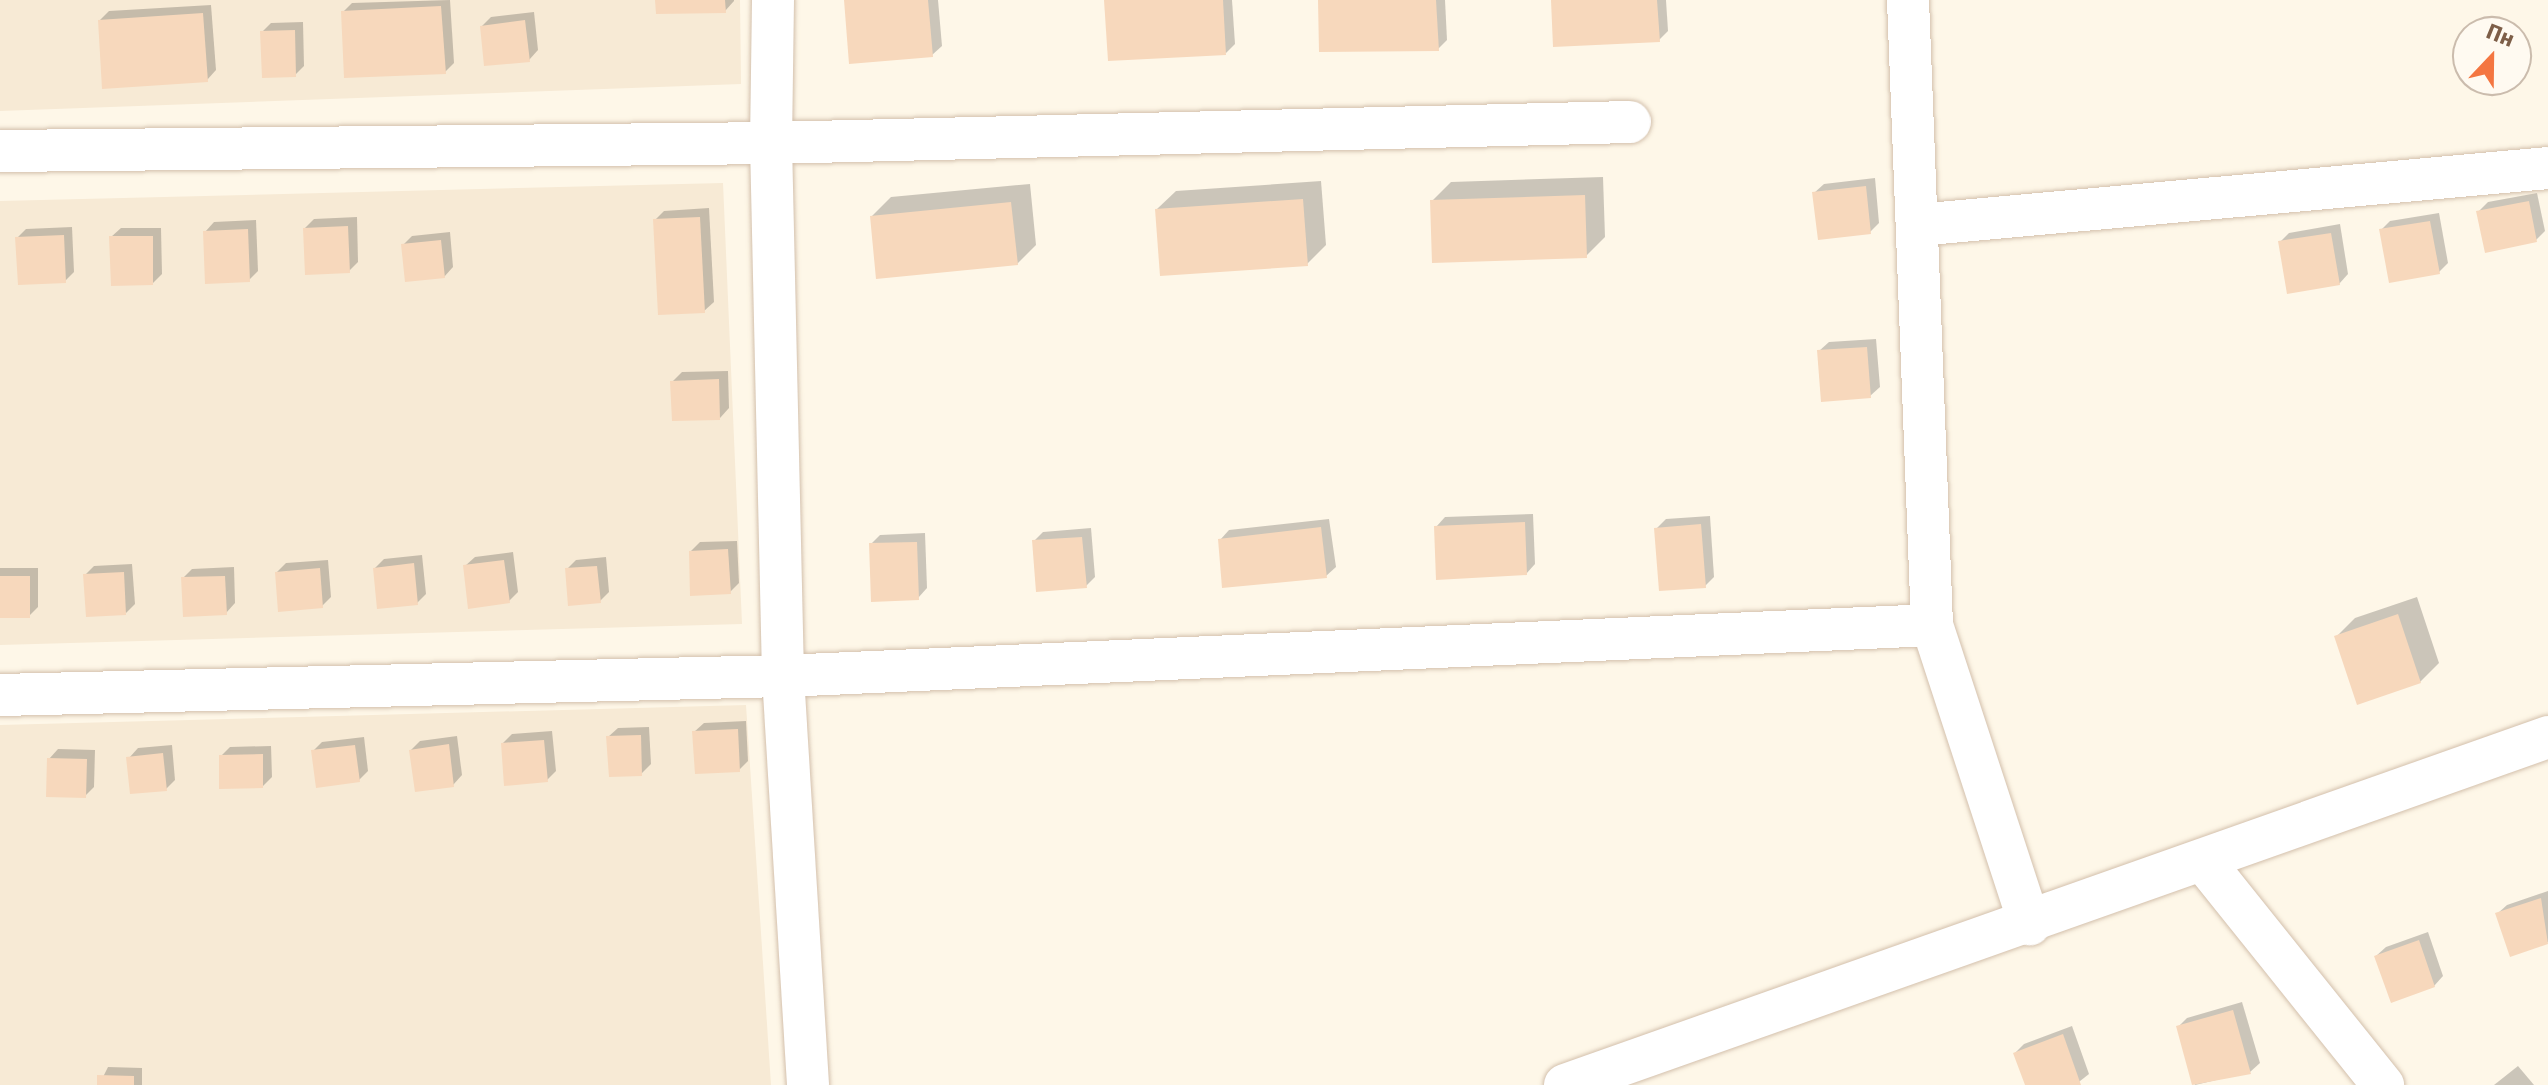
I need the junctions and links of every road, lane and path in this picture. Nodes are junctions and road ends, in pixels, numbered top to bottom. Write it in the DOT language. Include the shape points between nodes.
graph roads {
  1 [pos="773,0"];
  2 [pos="1908,0"];
  3 [pos="1630,122"];
  4 [pos="771,143"];
  5 [pos="0,151"];
  6 [pos="2548,168"];
  7 [pos="1917,225"];
  8 [pos="1932,625"];
  9 [pos="783,676"];
  10 [pos="0,695"];
  11 [pos="2548,737"];
  12 [pos="2205,863"];
  13 [pos="2030,924"];
  14 [pos="808,1085"];
  15 [pos="1565,1085"];
  16 [pos="2383,1085"];
  1 -- 4 [label="street"];
  2 -- 7 [label="street"];
  3 -- 4 [label="street"];
  4 -- 5 [label="street"];
  4 -- 9 [label="street"];
  6 -- 7 [label="street"];
  7 -- 8 [label="street"];
  8 -- 9 [label="street"];
  8 -- 13 [label="street"];
  9 -- 10 [label="street"];
  9 -- 14 [label="street"];
  11 -- 12 [label="street"];
  12 -- 13 [label="street"];
  12 -- 16 [label="street"];
  13 -- 15 [label="street"];
}
